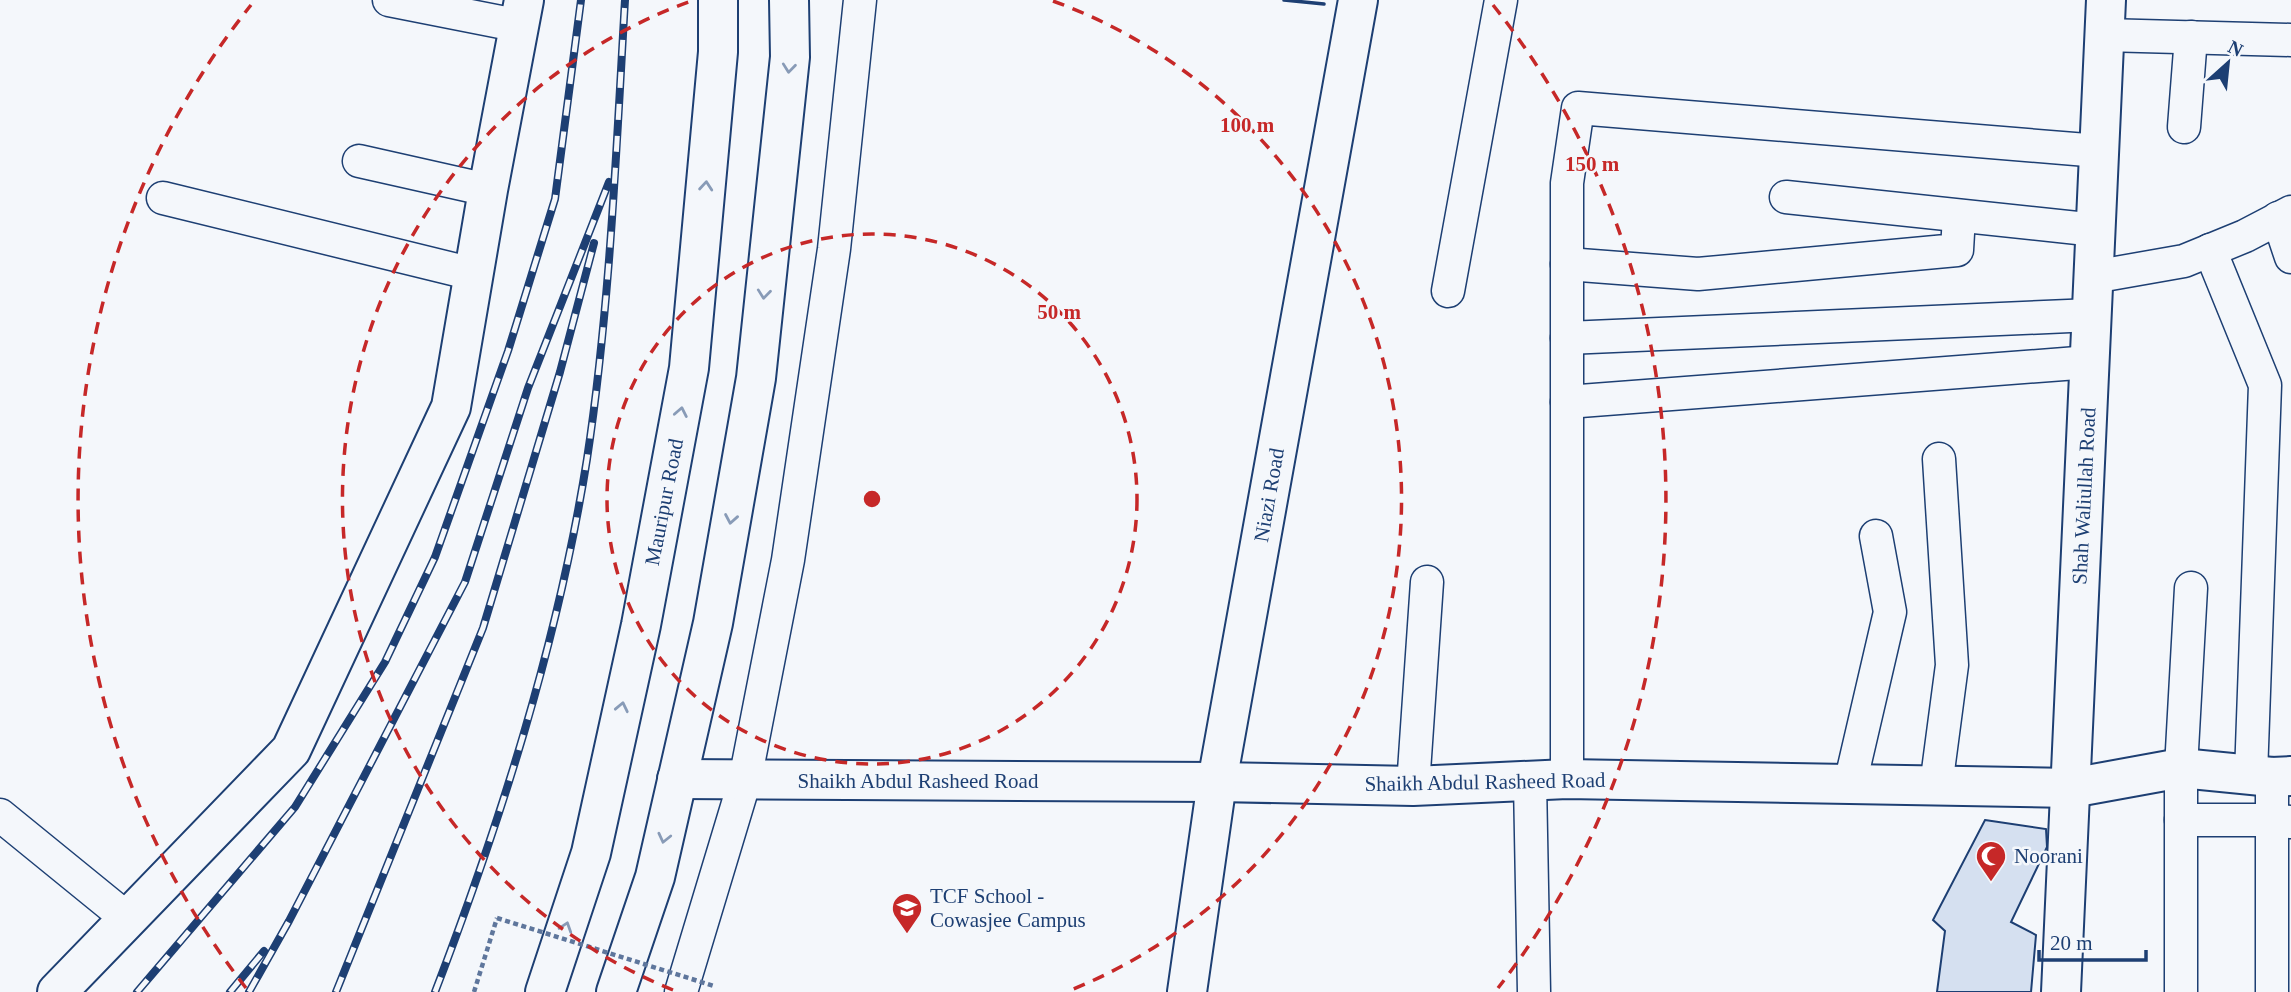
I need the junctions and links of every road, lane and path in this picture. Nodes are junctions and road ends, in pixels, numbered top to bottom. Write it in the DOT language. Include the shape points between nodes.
graph roads {
  1 [pos="390,0"];
  2 [pos="718,0"];
  3 [pos="789,0"];
  4 [pos="860,0"];
  5 [pos="1358,0"];
  6 [pos="1501,0"];
  7 [pos="522,13"];
  8 [pos="2105,18"];
  9 [pos="2191,37"];
  10 [pos="2291,40"];
  11 [pos="2184,127"];
  12 [pos="2099,151"];
  13 [pos="359,161"];
  14 [pos="488,191"];
  15 [pos="1786,197"];
  16 [pos="163,198"];
  17 [pos="2285,215"];
  18 [pos="1959,216"];
  19 [pos="2096,230"];
  20 [pos="2210,250"];
  21 [pos="2291,257"];
  22 [pos="1567,264"];
  23 [pos="473,274"];
  24 [pos="2093,277"];
  25 [pos="1448,291"];
  26 [pos="2092,315"];
  27 [pos="1567,338"];
  28 [pos="2090,362"];
  29 [pos="2278,382"];
  30 [pos="1567,402"];
  31 [pos="1939,459"];
  32 [pos="1876,537"];
  33 [pos="1427,582"];
  34 [pos="2191,588"];
  35 [pos="2181,768"];
  36 [pos="2271,776"];
  37 [pos="677,779"];
  38 [pos="745,780"];
  39 [pos="1548,780"];
  40 [pos="1217,782"];
  41 [pos="1850,784"];
  42 [pos="1413,786"];
  43 [pos="1936,786"];
  44 [pos="2071,788"];
  45 [pos="0,815"];
  46 [pos="2181,820"];
  47 [pos="2281,821"];
  48 [pos="128,920"];
  49 [pos="714,986"];
  50 [pos="57,992"];
  51 [pos="474,992"];
  52 [pos="545,992"];
  53 [pos="616,992"];
  54 [pos="681,992"];
  55 [pos="1187,992"];
  56 [pos="1534,992"];
  57 [pos="2061,992"];
  58 [pos="2181,992"];
  59 [pos="2272,992"];
  1 -- 7 [label="street"];
  52 -- 2 [label="main road, Mauripur Road, one-way" via="590,853 641,625 689,368 719,52"];
  3 -- 37 [label="main road, one-way" via="790,57 756,378 713,623"];
  4 -- 38 [label="street" via="834,249 792,533"];
  5 -- 40 [label="main road, Niazi Road"];
  6 -- 25 [label="street"];
  7 -- 14 [label="main road"];
  8 -- 9 [label="street"];
  8 -- 12 [label="main road, Shah Waliullah Road"];
  9 -- 10 [label="street"];
  9 -- 11 [label="street"];
  12 -- 19 [label="main road, Shah Waliullah Road"];
  12 -- 22 [label="street" via="1578,108 1567,183"];
  13 -- 14 [label="street"];
  14 -- 23 [label="main road"];
  15 -- 18 [label="street"];
  16 -- 23 [label="street"];
  17 -- 20 [label="street"];
  17 -- 21 [label="street"];
  18 -- 19 [label="street"];
  18 -- 22 [label="street" via="1957,250 1698,274"];
  19 -- 24 [label="main road, Shah Waliullah Road"];
  20 -- 24 [label="street" via="2184,261"];
  20 -- 29 [label="street"];
  22 -- 27 [label="street"];
  23 -- 48 [label="main road" via="451,407 291,750"];
  24 -- 26 [label="main road, Shah Waliullah Road"];
  26 -- 27 [label="street"];
  26 -- 28 [label="main road, Shah Waliullah Road"];
  27 -- 30 [label="street"];
  28 -- 30 [label="street"];
  28 -- 44 [label="main road, Shah Waliullah Road"];
  29 -- 36 [label="street"];
  30 -- 39 [label="street"];
  31 -- 43 [label="street" via="1952,665"];
  32 -- 41 [label="street" via="1890,612"];
  33 -- 42 [label="street"];
  34 -- 35 [label="street"];
  35 -- 36 [label="main road, Shaikh Abdul Rasheed Road"];
  35 -- 44 [label="main road, Shaikh Abdul Rasheed Road"];
  35 -- 46 [label="street"];
  36 -- 47 [label="street"];
  37 -- 38 [label="main road, Shaikh Abdul Rasheed Road"];
  37 -- 53 [label="main road, one-way" via="655,877"];
  38 -- 40 [label="main road, Shaikh Abdul Rasheed Road"];
  38 -- 54 [label="street"];
  39 -- 41 [label="main road, Shaikh Abdul Rasheed Road"];
  39 -- 42 [label="main road, Shaikh Abdul Rasheed Road"];
  39 -- 56 [label="street"];
  40 -- 42 [label="main road, Shaikh Abdul Rasheed Road"];
  40 -- 55 [label="main road, Niazi Road"];
  41 -- 43 [label="main road, Shaikh Abdul Rasheed Road"];
  43 -- 44 [label="main road, Shaikh Abdul Rasheed Road"];
  44 -- 57 [label="main road, Shah Waliullah Road"];
  45 -- 48 [label="street"];
  46 -- 47 [label="street"];
  46 -- 58 [label="street"];
  47 -- 59 [label="street"];
  48 -- 50 [label="main road"];
  49 -- 51 [label="path, bridge" via="497,918"];
}
